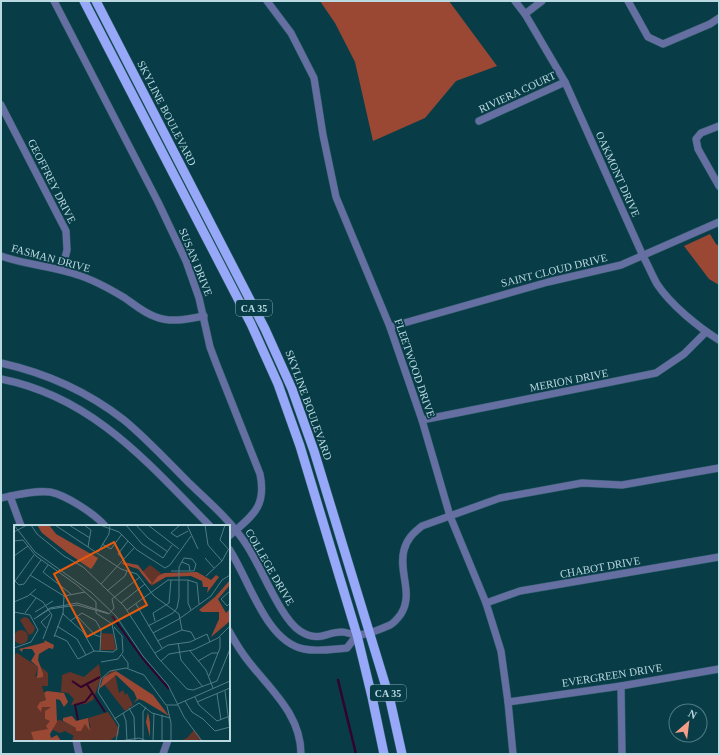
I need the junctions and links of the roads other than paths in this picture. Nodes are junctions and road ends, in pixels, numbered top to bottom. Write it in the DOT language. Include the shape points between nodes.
graph roads {
  1 [pos="54,1"];
  2 [pos="84,1"];
  3 [pos="96,1"];
  4 [pos="267,1"];
  5 [pos="515,1"];
  6 [pos="542,1"];
  7 [pos="628,1"];
  8 [pos="525,14"];
  9 [pos="719,18"];
  10 [pos="565,82"];
  11 [pos="1,105"];
  12 [pos="478,121"];
  13 [pos="719,126"];
  14 [pos="719,186"];
  15 [pos="719,222"];
  16 [pos="1,256"];
  17 [pos="643,256"];
  18 [pos="62,270"];
  19 [pos="204,316"];
  20 [pos="390,327"];
  21 [pos="706,332"];
  22 [pos="719,340"];
  23 [pos="1,363"];
  24 [pos="1,379"];
  25 [pos="422,420"];
  26 [pos="719,468"];
  27 [pos="10,496"];
  28 [pos="1,498"];
  29 [pos="450,516"];
  30 [pos="21,525"];
  31 [pos="104,525"];
  32 [pos="209,525"];
  33 [pos="236,530"];
  34 [pos="230,536"];
  35 [pos="230,551"];
  36 [pos="719,557"];
  37 [pos="486,603"];
  38 [pos="230,633"];
  39 [pos="369,633"];
  40 [pos="357,635"];
  41 [pos="719,669"];
  42 [pos="621,686"];
  43 [pos="508,702"];
  44 [pos="76,741"];
  45 [pos="168,741"];
  46 [pos="79,754"];
  47 [pos="163,754"];
  48 [pos="301,754"];
  49 [pos="384,754"];
  50 [pos="402,754"];
  51 [pos="513,754"];
  52 [pos="622,754"];
  1 -- 19 [label="street, SUSAN DRIVE" via="166,219 193,280"];
  2 -- 40 [label="main road, SKYLINE BOULEVARD / CA 35" via="268,359 300,446"];
  3 -- 39 [label="main road, SKYLINE BOULEVARD / CA 35" via="279,358 314,451"];
  4 -- 20 [label="street, FLEETWOOD DRIVE" via="291,33 314,78 336,197"];
  5 -- 8 [label="street, OAKMONT DRIVE"];
  6 -- 8 [label="street"];
  7 -- 9 [label="street" via="648,38 663,44"];
  8 -- 10 [label="street, OAKMONT DRIVE"];
  10 -- 12 [label="street, RIVIERA COURT"];
  10 -- 17 [label="street, OAKMONT DRIVE"];
  11 -- 18 [label="street, GEOFFREY DRIVE" via="66,231 67,250"];
  13 -- 14 [label="street" via="696,139 698,149"];
  15 -- 17 [label="street, SAINT CLOUD DRIVE"];
  16 -- 18 [label="street, FASMAN DRIVE"];
  17 -- 20 [label="street, SAINT CLOUD DRIVE"];
  17 -- 21 [label="street, OAKMONT DRIVE" via="672,303"];
  18 -- 19 [label="street, FASMAN DRIVE" via="94,281 156,318 170,320"];
  19 -- 33 [label="street, SUSAN DRIVE" via="210,347 263,487 258,509"];
  20 -- 25 [label="street, FLEETWOOD DRIVE"];
  21 -- 22 [label="street, OAKMONT DRIVE"];
  21 -- 25 [label="street, MERION DRIVE" via="684,354 656,373"];
  23 -- 33 [label="street, COLLEGE DRIVE" via="54,379 107,408 141,435"];
  24 -- 32 [label="street" via="29,386 66,401 98,420"];
  25 -- 29 [label="street, FLEETWOOD DRIVE"];
  26 -- 29 [label="street, COLLEGE DRIVE" via="622,485 582,483 500,498"];
  27 -- 28 [label="street"];
  27 -- 30 [label="street"];
  27 -- 31 [label="street" via="50,492 76,504"];
  29 -- 37 [label="street, FLEETWOOD DRIVE"];
  29 -- 39 [label="street, COLLEGE DRIVE" via="422,526 406,542 402,561 407,598 404,609 391,624"];
  33 -- 34 [label="street, SUSAN DRIVE"];
  33 -- 40 [label="street, COLLEGE DRIVE" via="294,626 309,636 320,637 341,632"];
  35 -- 40 [label="street" via="274,630 291,645 317,651 347,648"];
  36 -- 37 [label="street, CHABOT DRIVE" via="520,591"];
  37 -- 43 [label="street, FLEETWOOD DRIVE" via="501,651"];
  38 -- 48 [label="street" via="249,662 283,702 298,734"];
  39 -- 40 [label="street, COLLEGE DRIVE"];
  39 -- 50 [label="main road, SKYLINE BOULEVARD / CA 35" via="390,700"];
  40 -- 49 [label="main road, SKYLINE BOULEVARD / CA 35"];
  41 -- 42 [label="street, EVERGREEN DRIVE"];
  42 -- 43 [label="street, EVERGREEN DRIVE"];
  42 -- 52 [label="street"];
  43 -- 51 [label="street, FLEETWOOD DRIVE"];
  44 -- 46 [label="street"];
  45 -- 47 [label="street"];
}
